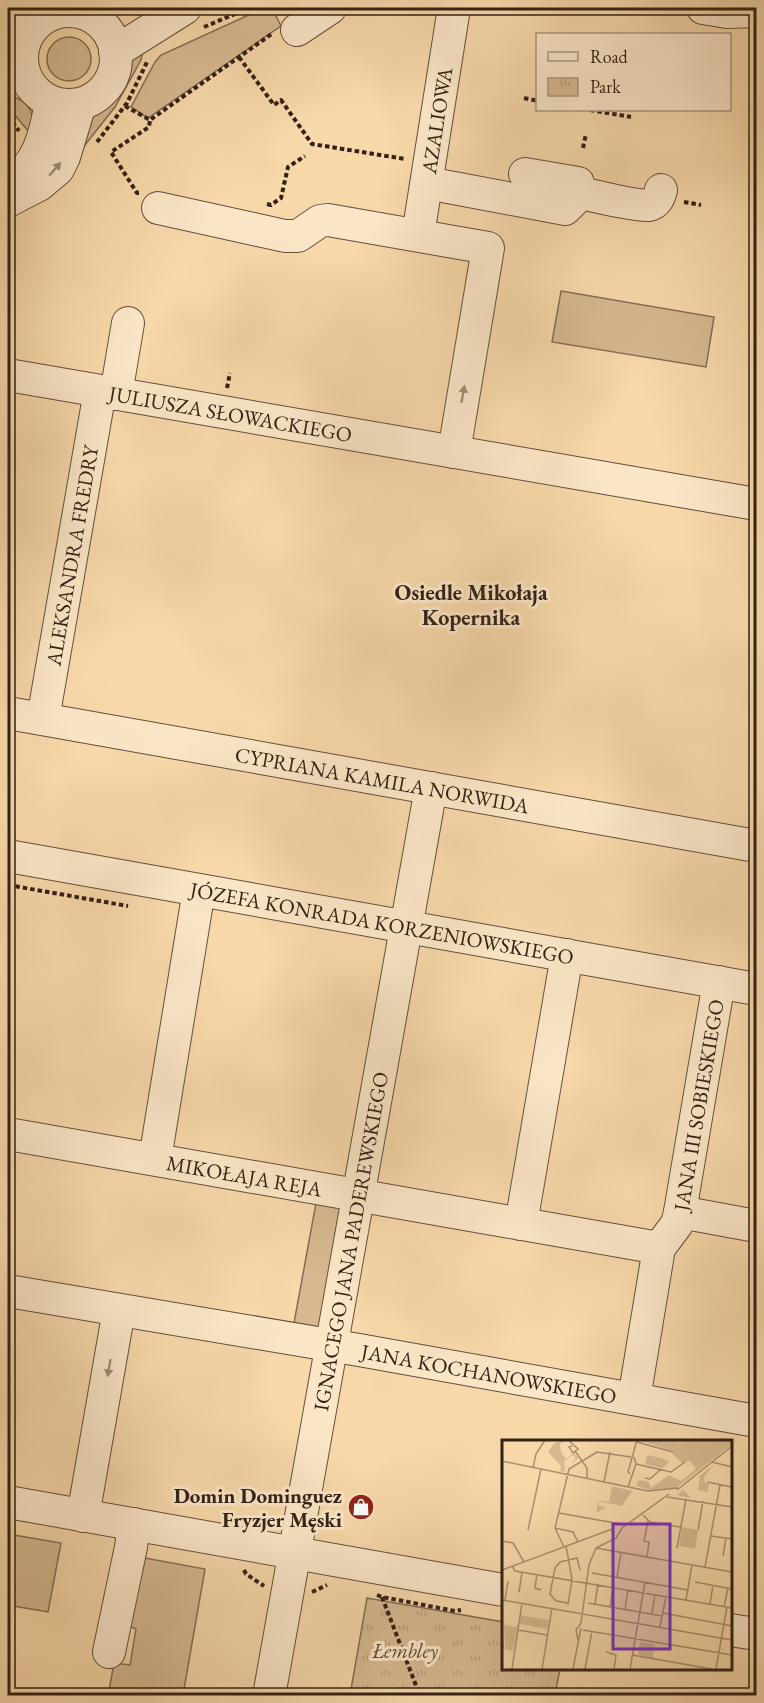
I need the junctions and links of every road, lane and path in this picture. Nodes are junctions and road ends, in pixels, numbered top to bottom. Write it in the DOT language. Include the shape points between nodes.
graph roads {
  1 [pos="179,8"];
  2 [pos="185,8"];
  3 [pos="330,8"];
  4 [pos="454,8"];
  5 [pos="703,8"];
  6 [pos="756,11"];
  7 [pos="298,29"];
  8 [pos="109,38"];
  9 [pos="31,57"];
  10 [pos="239,57"];
  11 [pos="524,98"];
  12 [pos="536,101"];
  13 [pos="125,106"];
  14 [pos="596,111"];
  15 [pos="631,117"];
  16 [pos="150,120"];
  17 [pos="586,134"];
  18 [pos="584,148"];
  19 [pos="306,156"];
  20 [pos="419,172"];
  21 [pos="525,174"];
  22 [pos="8,187"];
  23 [pos="661,190"];
  24 [pos="581,193"];
  25 [pos="8,201"];
  26 [pos="153,202"];
  27 [pos="260,203"];
  28 [pos="418,235"];
  29 [pos="128,323"];
  30 [pos="8,375"];
  31 [pos="108,392"];
  32 [pos="454,452"];
  33 [pos="756,504"];
  34 [pos="8,713"];
  35 [pos="43,719"];
  36 [pos="431,788"];
  37 [pos="756,846"];
  38 [pos="8,856"];
  39 [pos="199,890"];
  40 [pos="406,927"];
  41 [pos="567,955"];
  42 [pos="719,982"];
  43 [pos="756,989"];
  44 [pos="8,1134"];
  45 [pos="155,1160"];
  46 [pos="358,1195"];
  47 [pos="680,1212"];
  48 [pos="521,1224"];
  49 [pos="756,1226"];
  50 [pos="659,1248"];
  51 [pos="8,1291"];
  52 [pos="119,1310"];
  53 [pos="331,1345"];
  54 [pos="634,1399"];
  55 [pos="756,1421"];
  56 [pos="8,1502"];
  57 [pos="83,1516"];
  58 [pos="134,1524"];
  59 [pos="295,1554"];
  60 [pos="242,1566"];
  61 [pos="269,1589"];
  62 [pos="502,1590"];
  63 [pos="382,1597"];
  64 [pos="731,1630"];
  65 [pos="756,1634"];
  66 [pos="109,1652"];
  67 [pos="269,1695"];
  68 [pos="420,1695"];
  1 -- 8 [label="street"];
  2 -- 8 [label="street"];
  3 -- 7 [label="street"];
  4 -- 20 [label="street, AZALIOWA"];
  5 -- 6 [label="street"];
  7 -- 10 [label="path" via="292,20"];
  8 -- 9 [label="street" via="90,15 59,12"];
  8 -- 9 [label="street" via="116,66 104,90 93,99"];
  9 -- 22 [label="street" via="46,132 40,148"];
  25 -- 9 [label="street, one-way" via="39,185 58,169 64,158"];
  10 -- 16 [label="path"];
  10 -- 20 [label="path" via="274,105 281,100 312,144"];
  11 -- 12 [label="path"];
  13 -- 16 [label="path"];
  14 -- 15 [label="path"];
  16 -- 26 [label="path" via="149,127 111,152 137,192"];
  17 -- 18 [label="path"];
  19 -- 27 [label="path" via="288,167 281,198 271,205"];
  20 -- 24 [label="street" via="565,209"];
  20 -- 28 [label="street, AZALIOWA"];
  21 -- 24 [label="street" via="578,183"];
  23 -- 24 [label="street" via="658,199 649,205"];
  26 -- 28 [label="street" via="285,236 298,236 328,220"];
  32 -- 28 [label="street, one-way" via="488,248"];
  29 -- 31 [label="street, ALEKSANDRA FREDRY"];
  30 -- 31 [label="street, JULIUSZA SŁOWACKIEGO"];
  31 -- 32 [label="street, JULIUSZA SŁOWACKIEGO"];
  31 -- 35 [label="street, ALEKSANDRA FREDRY"];
  32 -- 33 [label="street, JULIUSZA SŁOWACKIEGO"];
  34 -- 35 [label="street, CYPRIANA KAMILA NORWIDA"];
  35 -- 36 [label="street, CYPRIANA KAMILA NORWIDA"];
  36 -- 37 [label="street, CYPRIANA KAMILA NORWIDA"];
  36 -- 40 [label="street, IGNACEGO JANA PADEREWSKIEGO"];
  38 -- 39 [label="street, JÓZEFA KONRADA KORZENIOWSKIEGO"];
  39 -- 40 [label="street, JÓZEFA KONRADA KORZENIOWSKIEGO"];
  39 -- 45 [label="street"];
  40 -- 41 [label="street, JÓZEFA KONRADA KORZENIOWSKIEGO"];
  40 -- 46 [label="street, IGNACEGO JANA PADEREWSKIEGO"];
  41 -- 42 [label="street, JÓZEFA KONRADA KORZENIOWSKIEGO"];
  41 -- 48 [label="street"];
  42 -- 43 [label="street, JÓZEFA KONRADA KORZENIOWSKIEGO"];
  42 -- 47 [label="street, JANA III SOBIESKIEGO"];
  44 -- 45 [label="street, MIKOŁAJA REJA"];
  45 -- 46 [label="street, MIKOŁAJA REJA"];
  46 -- 48 [label="street, MIKOŁAJA REJA"];
  46 -- 53 [label="street, IGNACEGO JANA PADEREWSKIEGO"];
  47 -- 49 [label="street"];
  47 -- 50 [label="street, JANA III SOBIESKIEGO" via="677,1224"];
  48 -- 50 [label="street, MIKOŁAJA REJA"];
  50 -- 54 [label="street, JANA III SOBIESKIEGO"];
  51 -- 52 [label="street, JANA KOCHANOWSKIEGO"];
  52 -- 53 [label="street, JANA KOCHANOWSKIEGO"];
  52 -- 57 [label="street, one-way"];
  53 -- 54 [label="street, JANA KOCHANOWSKIEGO"];
  53 -- 59 [label="street, IGNACEGO JANA PADEREWSKIEGO"];
  54 -- 55 [label="street, JANA KOCHANOWSKIEGO"];
  56 -- 57 [label="street"];
  57 -- 58 [label="street"];
  58 -- 59 [label="street"];
  58 -- 66 [label="street"];
  59 -- 62 [label="street"];
  59 -- 67 [label="street, IGNACEGO JANA PADEREWSKIEGO"];
  60 -- 61 [label="path" via="246,1574"];
  63 -- 68 [label="path"];
  64 -- 65 [label="street"];
}
